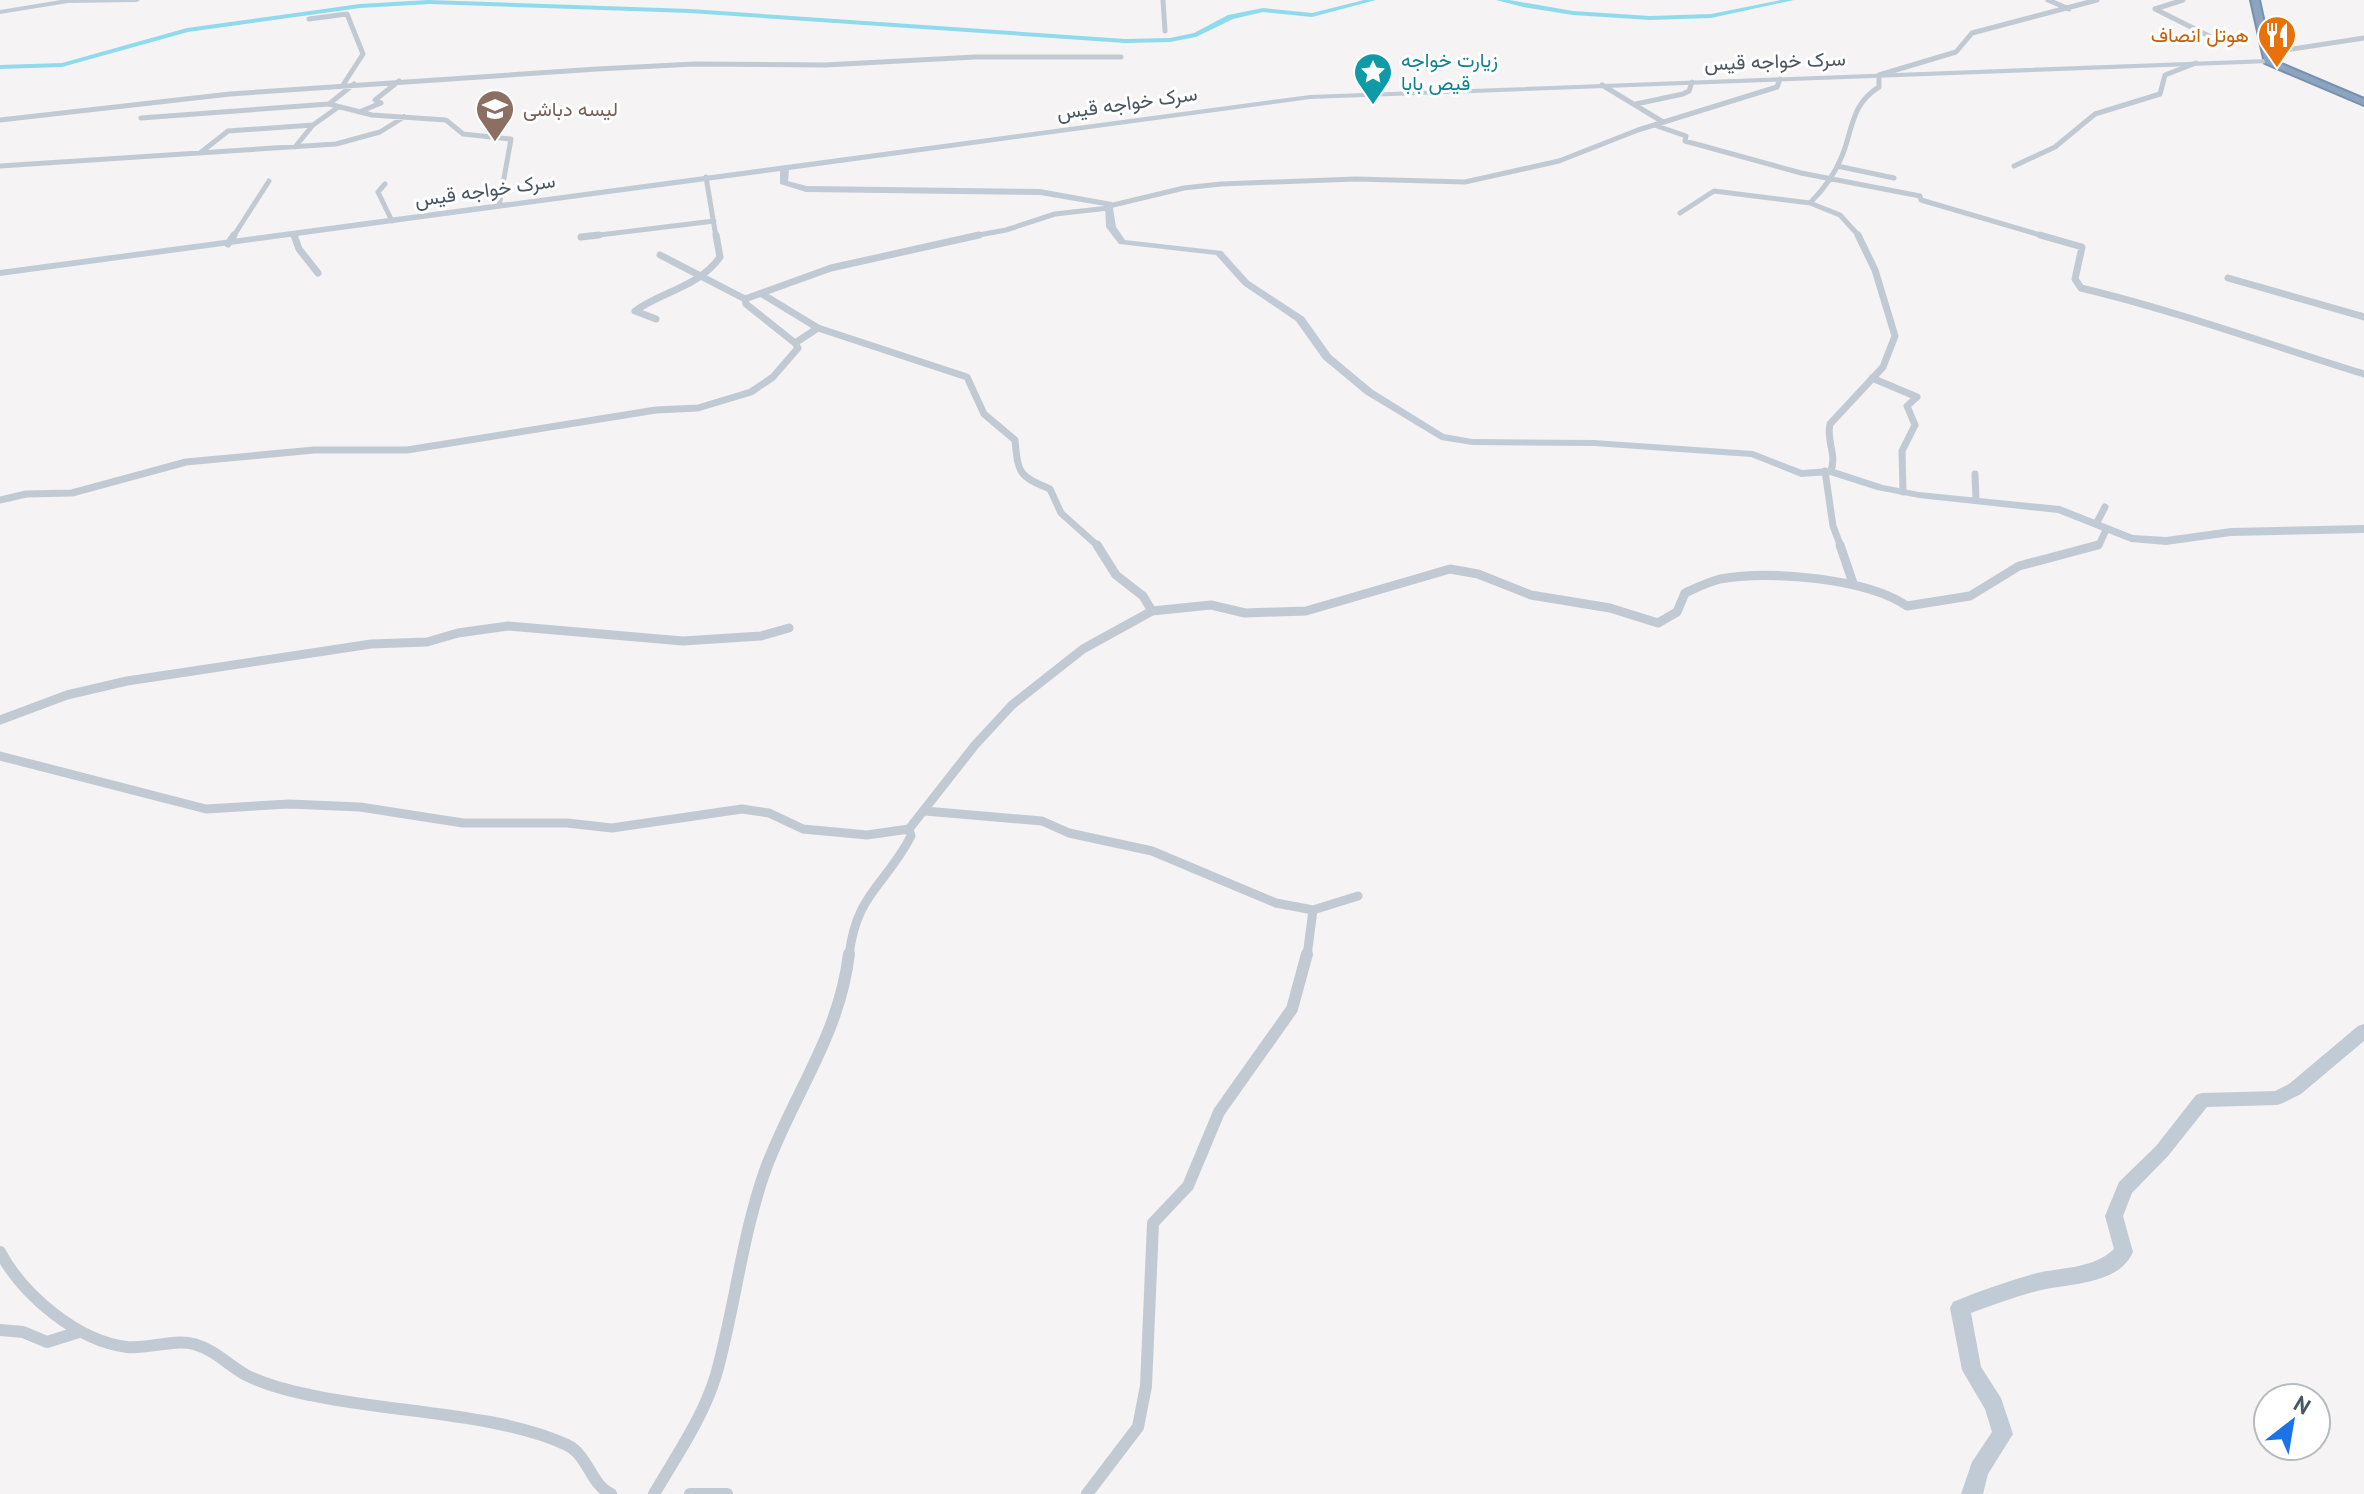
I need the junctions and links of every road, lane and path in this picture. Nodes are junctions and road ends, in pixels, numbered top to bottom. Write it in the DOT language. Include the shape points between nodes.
graph roads {
  1 [pos="137,0"];
  2 [pos="1163,0"];
  3 [pos="2048,0"];
  4 [pos="2097,0"];
  5 [pos="2183,0"];
  6 [pos="2255,0"];
  7 [pos="2069,9"];
  8 [pos="0,12"];
  9 [pos="309,19"];
  10 [pos="1165,31"];
  11 [pos="2209,36"];
  12 [pos="2364,38"];
  13 [pos="1121,57"];
  14 [pos="2267,57"];
  15 [pos="2196,63"];
  16 [pos="1879,75"];
  17 [pos="1780,79"];
  18 [pos="399,81"];
  19 [pos="1692,82"];
  20 [pos="354,84"];
  21 [pos="343,85"];
  22 [pos="1602,85"];
  23 [pos="2364,102"];
  24 [pos="329,104"];
  25 [pos="1636,104"];
  26 [pos="337,108"];
  27 [pos="359,113"];
  28 [pos="404,117"];
  29 [pos="141,118"];
  30 [pos="0,120"];
  31 [pos="1660,124"];
  32 [pos="313,125"];
  33 [pos="295,147"];
  34 [pos="200,153"];
  35 [pos="0,166"];
  36 [pos="785,166"];
  37 [pos="1837,166"];
  38 [pos="2014,166"];
  39 [pos="706,177"];
  40 [pos="1829,178"];
  41 [pos="1894,178"];
  42 [pos="269,181"];
  43 [pos="385,184"];
  44 [pos="1810,203"];
  45 [pos="499,206"];
  46 [pos="1109,207"];
  47 [pos="1680,213"];
  48 [pos="392,221"];
  49 [pos="714,221"];
  50 [pos="294,234"];
  51 [pos="581,237"];
  52 [pos="228,244"];
  53 [pos="660,255"];
  54 [pos="0,273"];
  55 [pos="318,273"];
  56 [pos="703,276"];
  57 [pos="2228,278"];
  58 [pos="762,294"];
  59 [pos="745,299"];
  60 [pos="2364,317"];
  61 [pos="656,319"];
  62 [pos="818,328"];
  63 [pos="795,343"];
  64 [pos="2364,374"];
  65 [pos="1872,378"];
  66 [pos="1828,471"];
  67 [pos="1975,474"];
  68 [pos="1903,492"];
  69 [pos="0,500"];
  70 [pos="1976,500"];
  71 [pos="2105,507"];
  72 [pos="2101,527"];
  73 [pos="2364,529"];
  74 [pos="1853,583"];
  75 [pos="1152,611"];
  76 [pos="789,628"];
  77 [pos="0,720"];
  78 [pos="0,756"];
  79 [pos="925,811"];
  80 [pos="909,829"];
  81 [pos="1358,896"];
  82 [pos="1313,910"];
  83 [pos="2364,1031"];
  84 [pos="0,1252"];
  85 [pos="0,1330"];
  86 [pos="79,1332"];
  87 [pos="611,1494"];
  88 [pos="654,1494"];
  89 [pos="690,1494"];
  90 [pos="727,1494"];
  91 [pos="1087,1494"];
  92 [pos="1972,1494"];
  1 -- 8 [label="street" via="68,1"];
  2 -- 10 [label="street"];
  3 -- 7 [label="street"];
  4 -- 7 [label="street"];
  5 -- 11 [label="street" via="2155,9"];
  6 -- 14 [label="highway"];
  7 -- 16 [label="street" via="1972,33 1956,52"];
  9 -- 21 [label="street" via="347,14 363,54"];
  12 -- 14 [label="street"];
  13 -- 18 [label="street" via="695,64"];
  14 -- 15 [label="street, سرک خواجه قیس"];
  14 -- 23 [label="highway"];
  15 -- 16 [label="street, سرک خواجه قیس"];
  15 -- 38 [label="street" via="2165,75 2160,94 2095,114 2055,147"];
  16 -- 17 [label="street, سرک خواجه قیس"];
  16 -- 37 [label="street" via="1879,87 1857,104"];
  17 -- 19 [label="street, سرک خواجه قیس"];
  17 -- 31 [label="street" via="1777,87"];
  18 -- 20 [label="street"];
  18 -- 27 [label="street" via="375,100 381,103"];
  19 -- 22 [label="street, سرک خواجه قیس"];
  19 -- 25 [label="street" via="1683,94"];
  20 -- 21 [label="street"];
  20 -- 24 [label="street"];
  21 -- 30 [label="street"];
  22 -- 25 [label="street"];
  22 -- 36 [label="street, سرک خواجه قیس" via="1310,97"];
  24 -- 26 [label="street"];
  24 -- 29 [label="street"];
  25 -- 31 [label="street"];
  26 -- 27 [label="street"];
  26 -- 32 [label="street"];
  27 -- 28 [label="street"];
  28 -- 33 [label="street" via="386,133"];
  28 -- 45 [label="street" via="446,120 463,134 511,139"];
  31 -- 40 [label="street" via="1686,136 1685,141 1737,158"];
  31 -- 46 [label="street" via="1559,161 1465,182 1221,184"];
  32 -- 33 [label="street"];
  32 -- 34 [label="street" via="228,131"];
  33 -- 34 [label="street"];
  34 -- 35 [label="street"];
  36 -- 39 [label="street, سرک خواجه قیس"];
  36 -- 46 [label="street" via="783,182 806,189 1040,192"];
  37 -- 40 [label="street"];
  37 -- 41 [label="street"];
  39 -- 45 [label="street, سرک خواجه قیس"];
  39 -- 49 [label="street"];
  40 -- 44 [label="street"];
  40 -- 64 [label="street" via="1920,196 2082,247 2075,279 2081,288 2156,306"];
  42 -- 52 [label="street"];
  43 -- 48 [label="street" via="378,192"];
  44 -- 47 [label="street" via="1714,191"];
  44 -- 65 [label="street" via="1843,216 1870,254 1895,336 1883,367"];
  45 -- 48 [label="street, سرک خواجه قیس"];
  46 -- 58 [label="street" via="1055,214 1006,230 896,251"];
  46 -- 66 [label="street" via="1111,227 1122,242 1219,253 1246,283 1300,319 1327,357 1369,392 1441,437 1753,454 1801,474"];
  48 -- 50 [label="street, سرک خواجه قیس"];
  49 -- 51 [label="street"];
  49 -- 56 [label="street" via="720,257"];
  50 -- 52 [label="street, سرک خواجه قیس"];
  50 -- 55 [label="street"];
  52 -- 54 [label="street, سرک خواجه قیس"];
  53 -- 56 [label="street"];
  56 -- 59 [label="street"];
  56 -- 61 [label="street" via="635,311"];
  57 -- 60 [label="street"];
  58 -- 59 [label="street"];
  58 -- 62 [label="street"];
  59 -- 63 [label="street"];
  62 -- 63 [label="street"];
  62 -- 75 [label="street" via="967,377 984,414 1015,440 1017,467 1024,478 1050,489 1061,513 1101,549 1116,575 1143,596"];
  63 -- 69 [label="street" via="798,348 762,385 698,408 656,410 407,450 314,450 186,462 72,493"];
  65 -- 66 [label="street" via="1830,424 1836,455"];
  65 -- 68 [label="street" via="1917,397 1907,406 1915,425 1902,451"];
  66 -- 68 [label="street"];
  66 -- 74 [label="street" via="1833,526"];
  67 -- 70 [label="street"];
  68 -- 70 [label="street"];
  70 -- 72 [label="street" via="2048,507"];
  71 -- 72 [label="street"];
  72 -- 73 [label="street" via="2131,538 2166,541 2231,532"];
  72 -- 74 [label="street" via="2099,545 2019,566 1976,594 1952,601 1907,606 1888,593"];
  74 -- 75 [label="street" via="1745,576 1716,580 1685,593 1677,612 1658,623 1610,608 1531,595 1450,569 1306,611 1245,613 1211,605"];
  75 -- 79 [label="street" via="1083,649 1012,705"];
  76 -- 77 [label="street" via="761,636 683,641 508,626 427,642 371,644 127,681 67,695"];
  78 -- 80 [label="street" via="206,809 360,807 463,823 612,828 742,809 769,813 803,829 867,835"];
  79 -- 80 [label="street"];
  79 -- 82 [label="street" via="1042,821 1069,833 1152,851 1276,903"];
  80 -- 88 [label="street" via="900,858 861,906 845,989 820,1059 793,1102 765,1172 715,1378"];
  81 -- 82 [label="street"];
  82 -- 91 [label="street" via="1305,968 1292,1009 1219,1112 1188,1186 1153,1223 1146,1386 1138,1427"];
  83 -- 92 [label="street" via="2277,1098 2202,1100 2125,1188 2114,1216 2124,1252 2114,1264 1960,1308 1972,1370 1994,1405 2003,1434 1979,1469"];
  84 -- 86 [label="street" via="13,1277"];
  85 -- 86 [label="street" via="47,1342"];
  86 -- 87 [label="street" via="127,1347 190,1343 213,1351 247,1375 308,1395 512,1428 569,1446"];
  89 -- 90 [label="street"];
}
